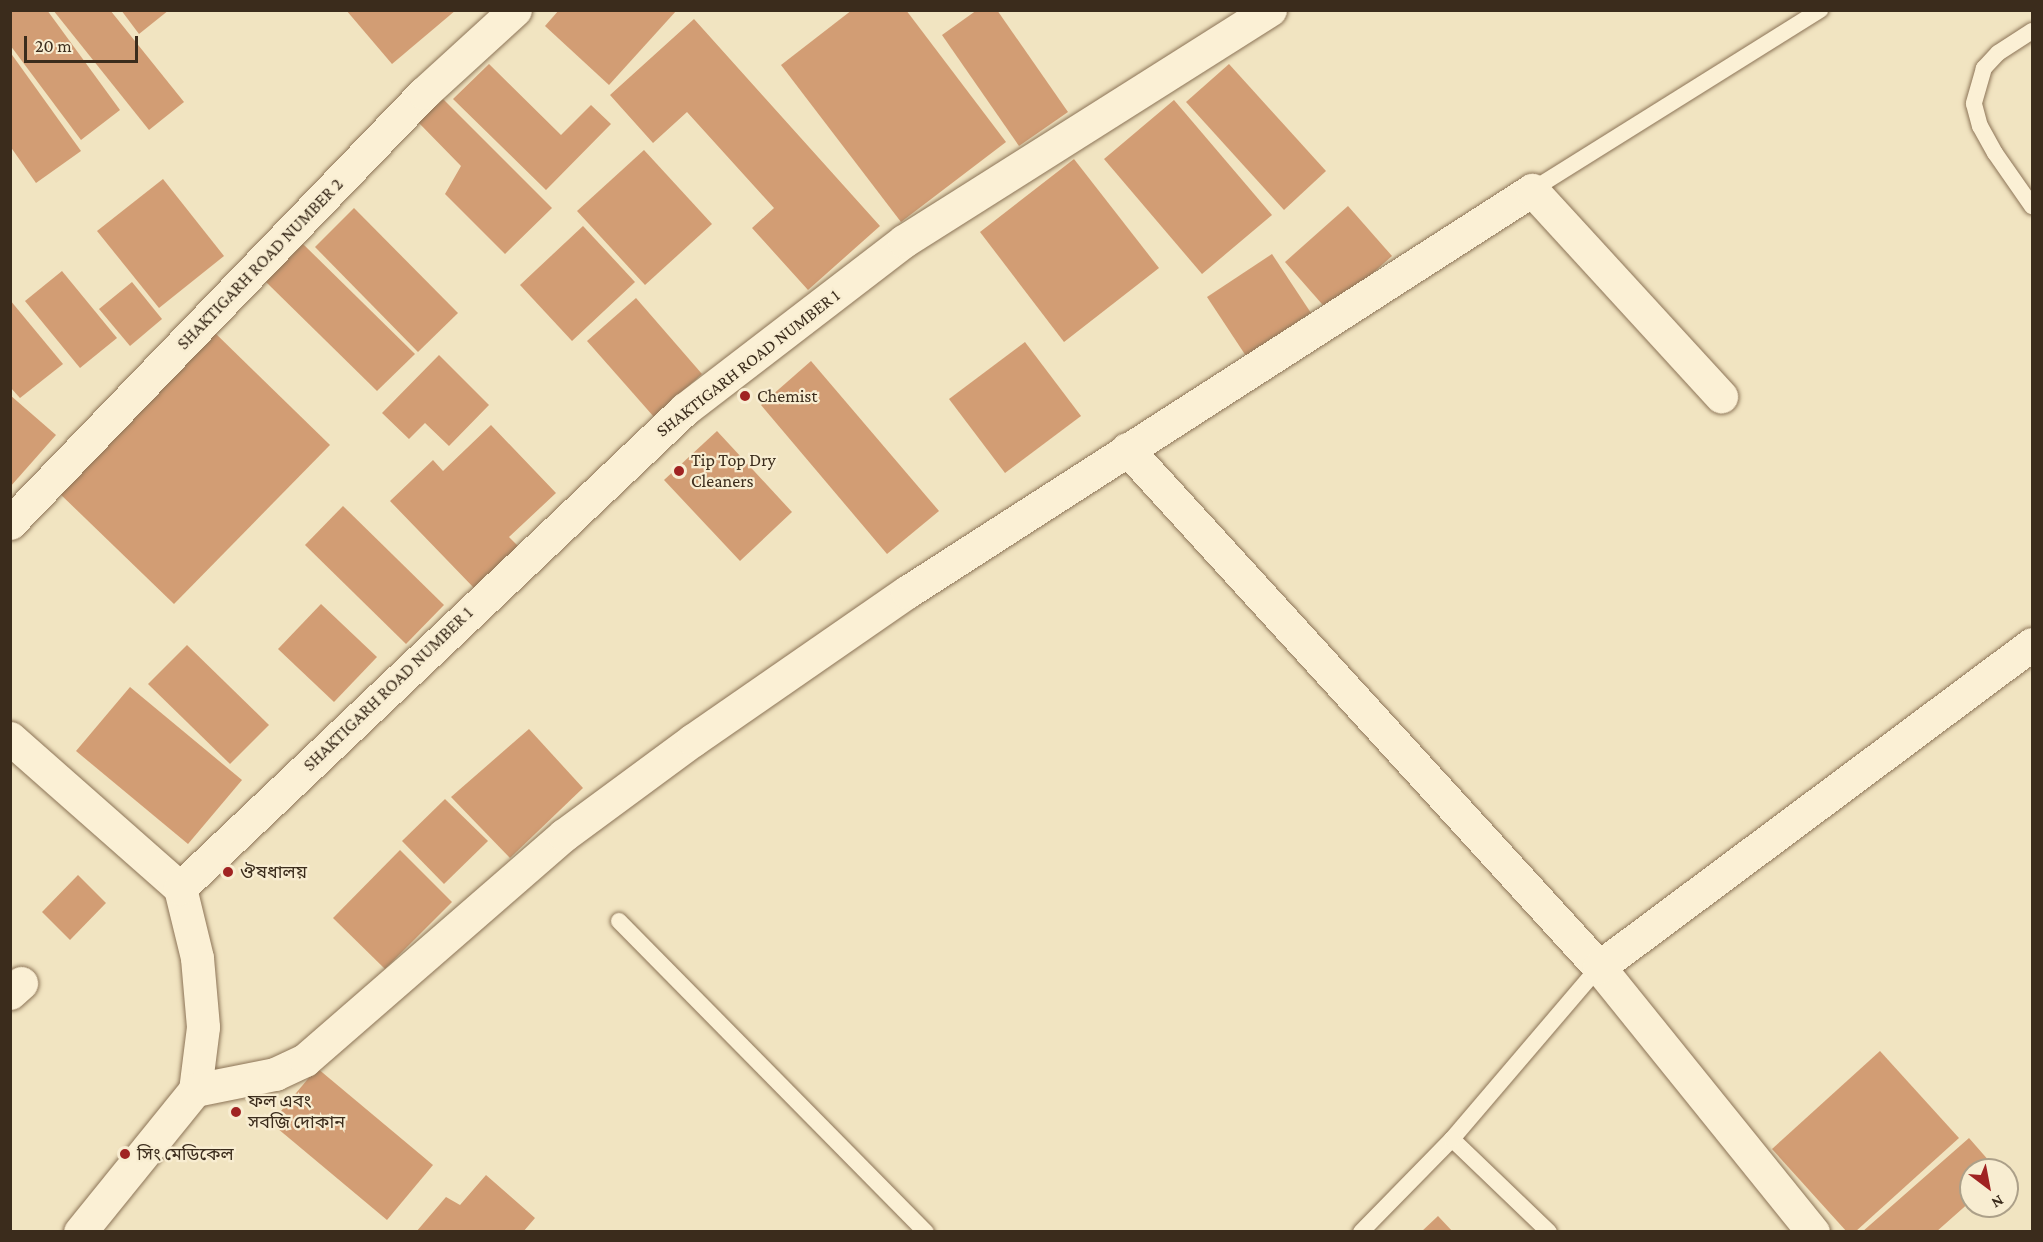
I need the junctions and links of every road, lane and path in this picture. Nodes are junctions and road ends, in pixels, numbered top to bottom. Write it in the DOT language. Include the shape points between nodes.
graph roads {
  1 [pos="515,10"];
  2 [pos="1269,10"];
  3 [pos="1820,10"];
  4 [pos="2032,31"];
  5 [pos="1532,190"];
  6 [pos="2032,206"];
  7 [pos="1721,396"];
  8 [pos="1127,449"];
  9 [pos="10,523"];
  10 [pos="2032,644"];
  11 [pos="10,738"];
  12 [pos="180,888"];
  13 [pos="619,921"];
  14 [pos="1599,967"];
  15 [pos="195,1090"];
  16 [pos="1452,1139"];
  17 [pos="80,1232"];
  18 [pos="926,1232"];
  19 [pos="1361,1232"];
  20 [pos="1549,1232"];
  21 [pos="1813,1232"];
  1 -- 9 [label="street, SHAKTIGARH ROAD NUMBER 2" via="424,93"];
  2 -- 12 [label="street, SHAKTIGARH ROAD NUMBER 1" via="904,241 685,409"];
  3 -- 5 [label="lane"];
  4 -- 6 [label="lane" via="1998,53 1984,68 1974,104 1990,144"];
  5 -- 7 [label="street"];
  5 -- 8 [label="street"];
  8 -- 14 [label="street"];
  8 -- 15 [label="street" via="907,592 564,835 305,1060 275,1074"];
  10 -- 14 [label="street"];
  11 -- 12 [label="street"];
  12 -- 15 [label="street" via="197,958 203,1027"];
  13 -- 18 [label="lane"];
  14 -- 16 [label="lane"];
  14 -- 21 [label="street"];
  15 -- 17 [label="street"];
  16 -- 19 [label="lane"];
  16 -- 20 [label="lane"];
}
